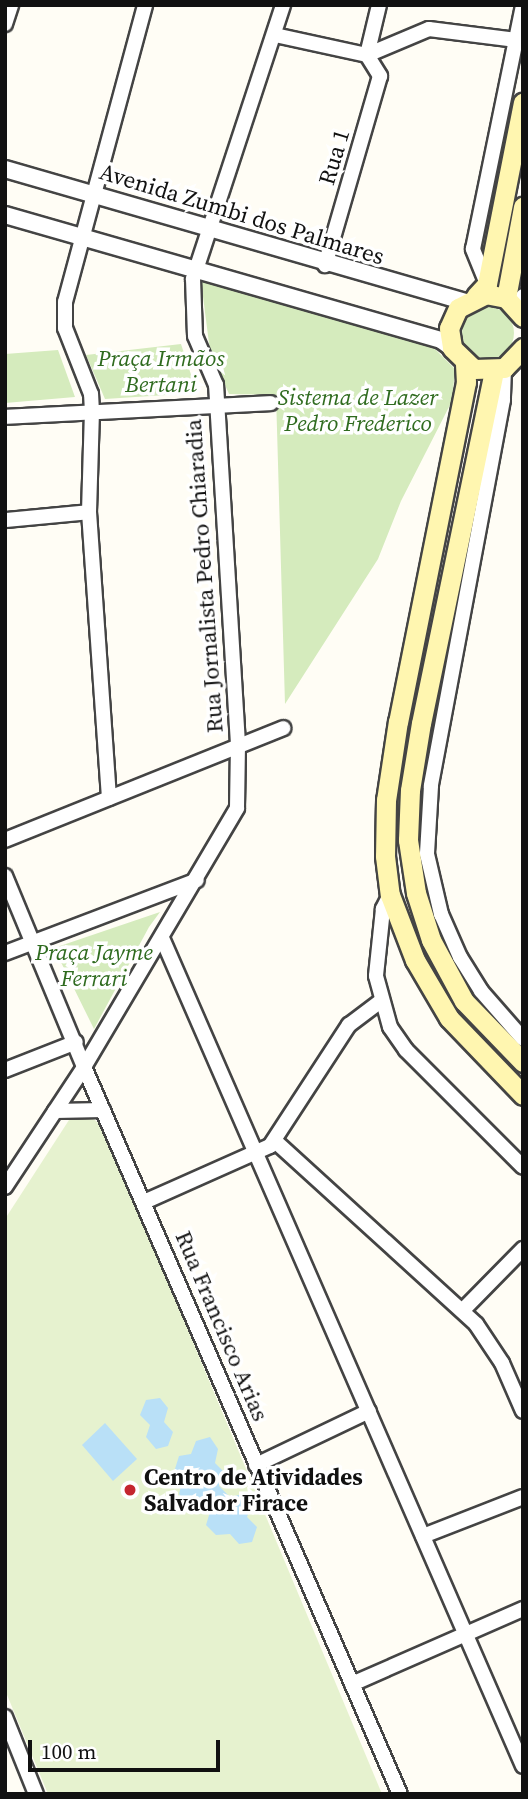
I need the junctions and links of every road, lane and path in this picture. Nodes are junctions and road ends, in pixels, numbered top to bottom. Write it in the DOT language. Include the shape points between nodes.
graph roads {
  1 [pos="10,5"];
  2 [pos="145,5"];
  3 [pos="283,5"];
  4 [pos="379,5"];
  5 [pos="523,6"];
  6 [pos="5,23"];
  7 [pos="275,35"];
  8 [pos="516,40"];
  9 [pos="371,59"];
  10 [pos="523,103"];
  11 [pos="5,169"];
  12 [pos="94,194"];
  13 [pos="523,207"];
  14 [pos="5,215"];
  15 [pos="212,227"];
  16 [pos="83,236"];
  17 [pos="325,265"];
  18 [pos="197,269"];
  19 [pos="476,294"];
  20 [pos="519,308"];
  21 [pos="452,348"];
  22 [pos="523,348"];
  23 [pos="465,364"];
  24 [pos="507,368"];
  25 [pos="215,403"];
  26 [pos="271,403"];
  27 [pos="92,412"];
  28 [pos="5,417"];
  29 [pos="89,512"];
  30 [pos="5,520"];
  31 [pos="283,728"];
  32 [pos="238,744"];
  33 [pos="109,798"];
  34 [pos="5,839"];
  35 [pos="5,876"];
  36 [pos="197,880"];
  37 [pos="390,895"];
  38 [pos="162,938"];
  39 [pos="34,941"];
  40 [pos="5,953"];
  41 [pos="380,1002"];
  42 [pos="523,1039"];
  43 [pos="76,1042"];
  44 [pos="523,1062"];
  45 [pos="84,1067"];
  46 [pos="5,1070"];
  47 [pos="523,1095"];
  48 [pos="103,1110"];
  49 [pos="55,1111"];
  50 [pos="275,1141"];
  51 [pos="258,1153"];
  52 [pos="523,1167"];
  53 [pos="10,1174"];
  54 [pos="5,1187"];
  55 [pos="144,1202"];
  56 [pos="523,1249"];
  57 [pos="463,1310"];
  58 [pos="369,1411"];
  59 [pos="523,1411"];
  60 [pos="256,1465"];
  61 [pos="523,1497"];
  62 [pos="423,1536"];
  63 [pos="523,1609"];
  64 [pos="465,1633"];
  65 [pos="352,1684"];
  66 [pos="5,1717"];
  67 [pos="523,1766"];
  68 [pos="36,1794"];
  69 [pos="400,1794"];
  1 -- 6 [label="street"];
  2 -- 12 [label="street"];
  3 -- 7 [label="street, Rua Jornalista Pedro Chiaradia"];
  4 -- 9 [label="street, Rua 1"];
  5 -- 8 [label="street"];
  7 -- 9 [label="street"];
  7 -- 15 [label="street, Rua Jornalista Pedro Chiaradia"];
  8 -- 9 [label="street" via="429,29"];
  8 -- 19 [label="street" via="473,249"];
  9 -- 17 [label="street, Rua 1" via="381,85"];
  10 -- 19 [label="main road"];
  11 -- 12 [label="street, Avenida Zumbi dos Palmares"];
  12 -- 15 [label="street, Avenida Zumbi dos Palmares"];
  12 -- 16 [label="street"];
  13 -- 20 [label="main road"];
  14 -- 16 [label="street"];
  15 -- 17 [label="street, Avenida Zumbi dos Palmares"];
  15 -- 18 [label="street, Rua Jornalista Pedro Chiaradia"];
  16 -- 18 [label="street"];
  16 -- 27 [label="street" via="65,302 65,328 91,394"];
  17 -- 19 [label="street, Avenida Zumbi dos Palmares"];
  18 -- 21 [label="street" via="441,340"];
  18 -- 25 [label="street, Rua Jornalista Pedro Chiaradia" via="192,317 216,386"];
  19 -- 20 [label="main road"];
  19 -- 21 [label="main road" via="452,318"];
  21 -- 23 [label="main road"];
  22 -- 24 [label="main road"];
  23 -- 24 [label="main road"];
  23 -- 37 [label="main road" via="466,382 386,800"];
  24 -- 42 [label="street" via="431,786 427,854 441,914 460,957 481,991"];
  24 -- 44 [label="main road" via="421,723 410,790 408,840 416,893 441,958 464,1001"];
  25 -- 26 [label="street"];
  25 -- 27 [label="street"];
  25 -- 32 [label="street, Rua Jornalista Pedro Chiaradia"];
  27 -- 28 [label="street"];
  27 -- 29 [label="street"];
  29 -- 30 [label="street"];
  29 -- 33 [label="street"];
  31 -- 32 [label="street"];
  32 -- 33 [label="street"];
  32 -- 36 [label="street, Rua Jornalista Pedro Chiaradia" via="237,808"];
  33 -- 34 [label="street"];
  35 -- 39 [label="street, Rua Francisco Arias"];
  36 -- 38 [label="street, Rua Jornalista Pedro Chiaradia"];
  36 -- 39 [label="street"];
  37 -- 41 [label="street" via="383,909 376,976"];
  37 -- 47 [label="main road" via="415,960 449,1018"];
  38 -- 45 [label="street, Rua Jornalista Pedro Chiaradia"];
  38 -- 51 [label="street"];
  39 -- 40 [label="street"];
  39 -- 43 [label="street, Rua Francisco Arias"];
  41 -- 50 [label="street" via="349,1026"];
  41 -- 52 [label="street" via="406,1050"];
  43 -- 45 [label="street, Rua Francisco Arias"];
  43 -- 46 [label="street"];
  45 -- 48 [label="street, Rua Francisco Arias"];
  45 -- 49 [label="street, Rua Jornalista Pedro Chiaradia"];
  48 -- 49 [label="street"];
  48 -- 55 [label="street, Rua Francisco Arias"];
  49 -- 53 [label="street, Rua Jornalista Pedro Chiaradia"];
  50 -- 51 [label="street"];
  50 -- 57 [label="street"];
  51 -- 55 [label="street"];
  51 -- 58 [label="street"];
  53 -- 54 [label="street, Rua Jornalista Pedro Chiaradia"];
  55 -- 60 [label="street, Rua Francisco Arias"];
  56 -- 57 [label="street"];
  57 -- 59 [label="street" via="496,1351"];
  58 -- 60 [label="street"];
  58 -- 62 [label="street"];
  60 -- 65 [label="street, Rua Francisco Arias"];
  61 -- 62 [label="street"];
  62 -- 64 [label="street"];
  63 -- 64 [label="street"];
  64 -- 65 [label="street"];
  64 -- 67 [label="street"];
  65 -- 69 [label="street, Rua Francisco Arias"];
  66 -- 68 [label="street"];
}
